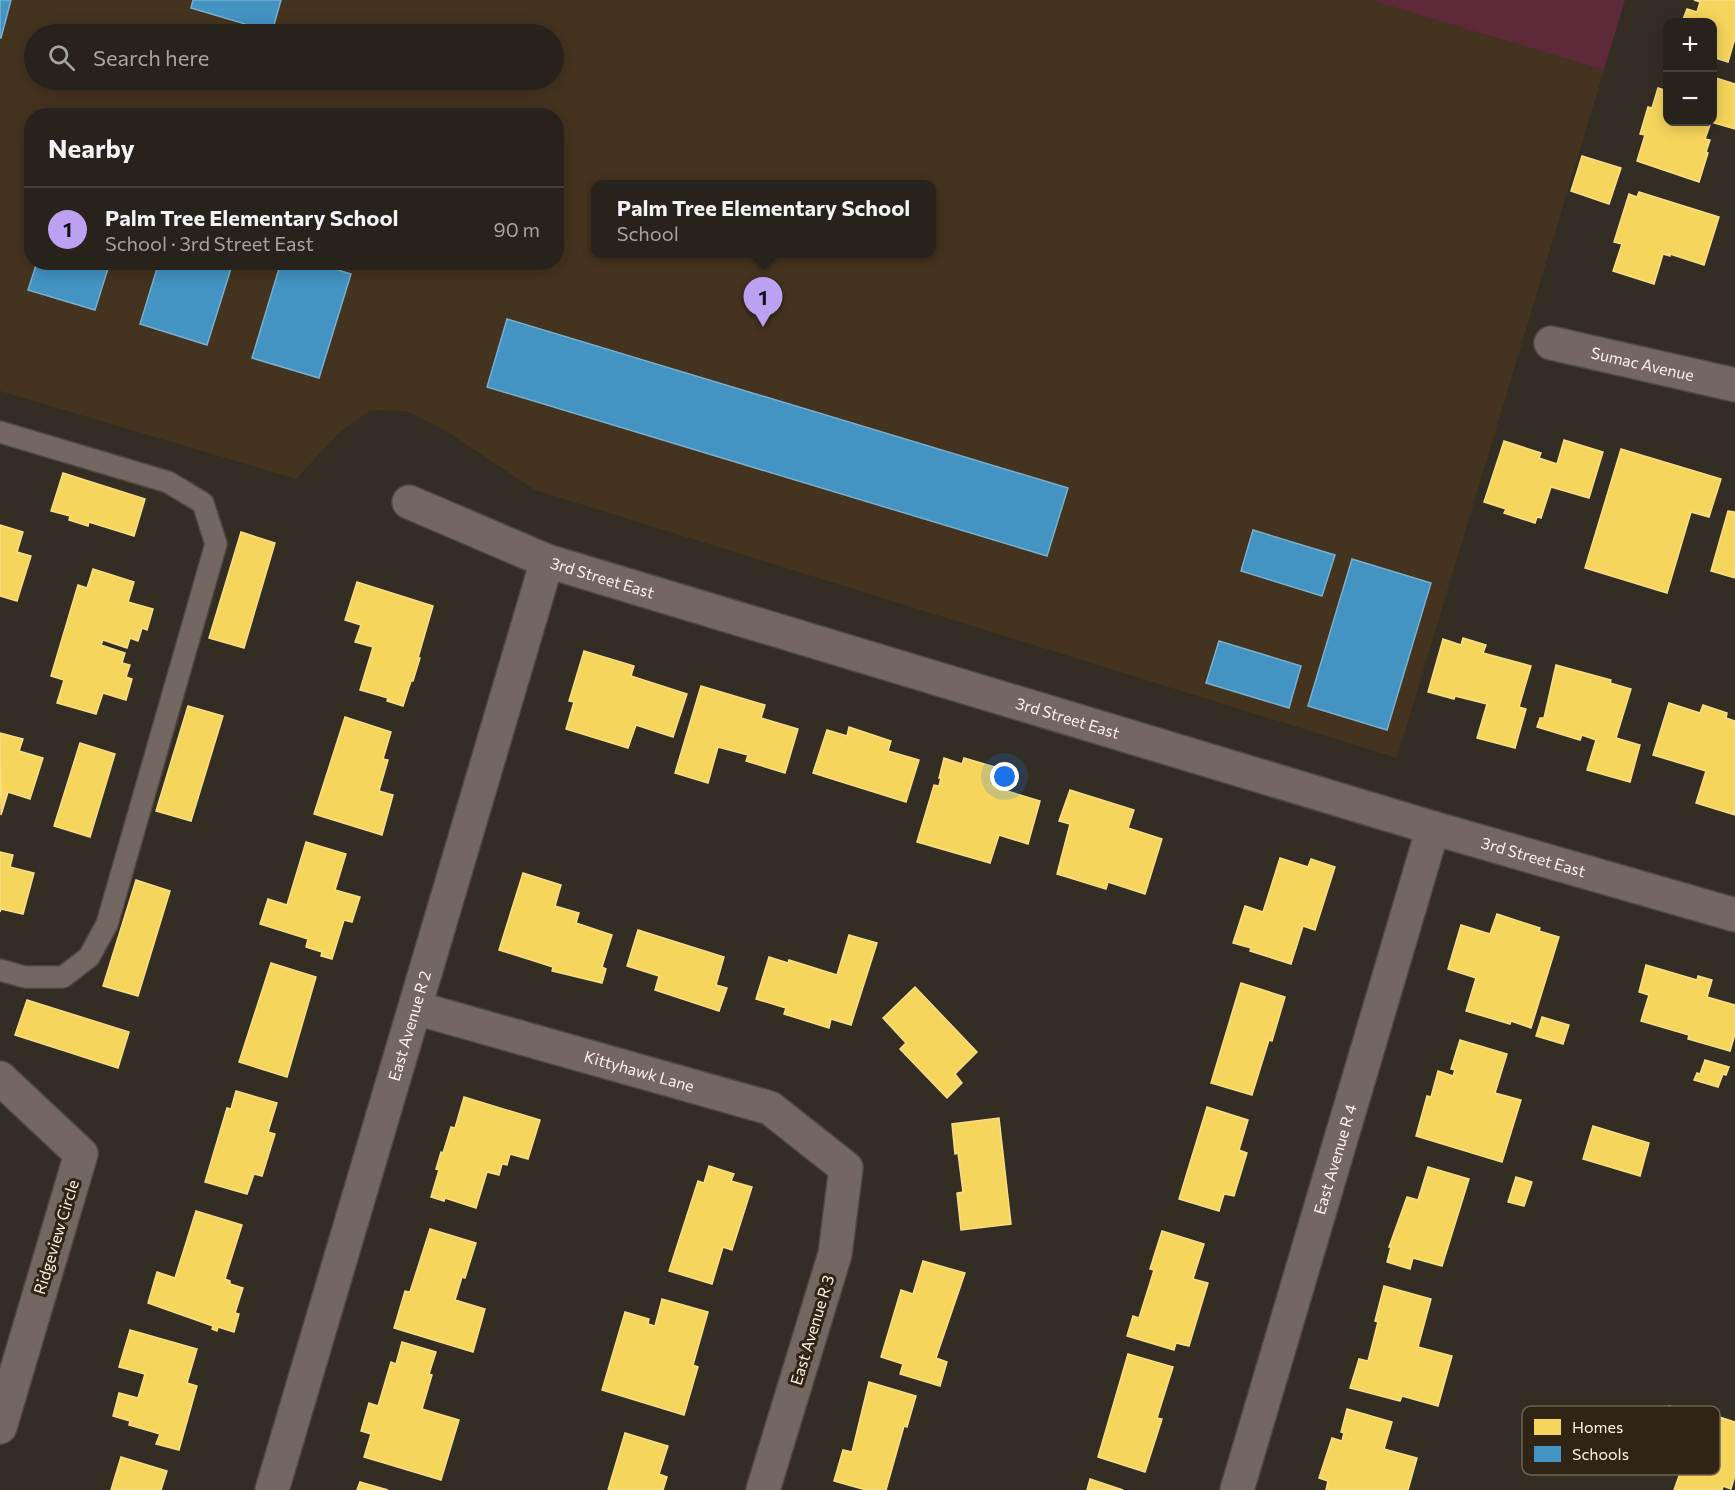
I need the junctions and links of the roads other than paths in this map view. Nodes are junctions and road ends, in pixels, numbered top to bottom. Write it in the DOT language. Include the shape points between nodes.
graph roads {
  1 [pos="1551,343"];
  2 [pos="1735,385"];
  3 [pos="0,432"];
  4 [pos="409,502"];
  5 [pos="547,561"];
  6 [pos="1433,828"];
  7 [pos="1735,915"];
  8 [pos="0,970"];
  9 [pos="416,1008"];
  10 [pos="0,1078"];
  11 [pos="846,1167"];
  12 [pos="6,1384"];
  13 [pos="0,1427"];
  14 [pos="272,1490"];
  15 [pos="764,1490"];
  16 [pos="1237,1490"];
  1 -- 2 [label="street, Sumac Avenue"];
  3 -- 8 [label="lane" via="168,482 202,503 216,544 107,924 90,957 63,977 25,977"];
  4 -- 5 [label="street, 3rd Street East"];
  5 -- 6 [label="street, 3rd Street East"];
  5 -- 9 [label="street, East Avenue R 2"];
  6 -- 7 [label="street, 3rd Street East"];
  6 -- 16 [label="street, East Avenue R 4"];
  9 -- 11 [label="street, Kittyhawk Lane" via="770,1108"];
  9 -- 14 [label="street, East Avenue R 2"];
  10 -- 12 [label="street, Ridgeview Circle" via="81,1154"];
  11 -- 15 [label="street, East Avenue R 3" via="835,1254"];
  12 -- 13 [label="street, Ridgeview Circle"];
}
